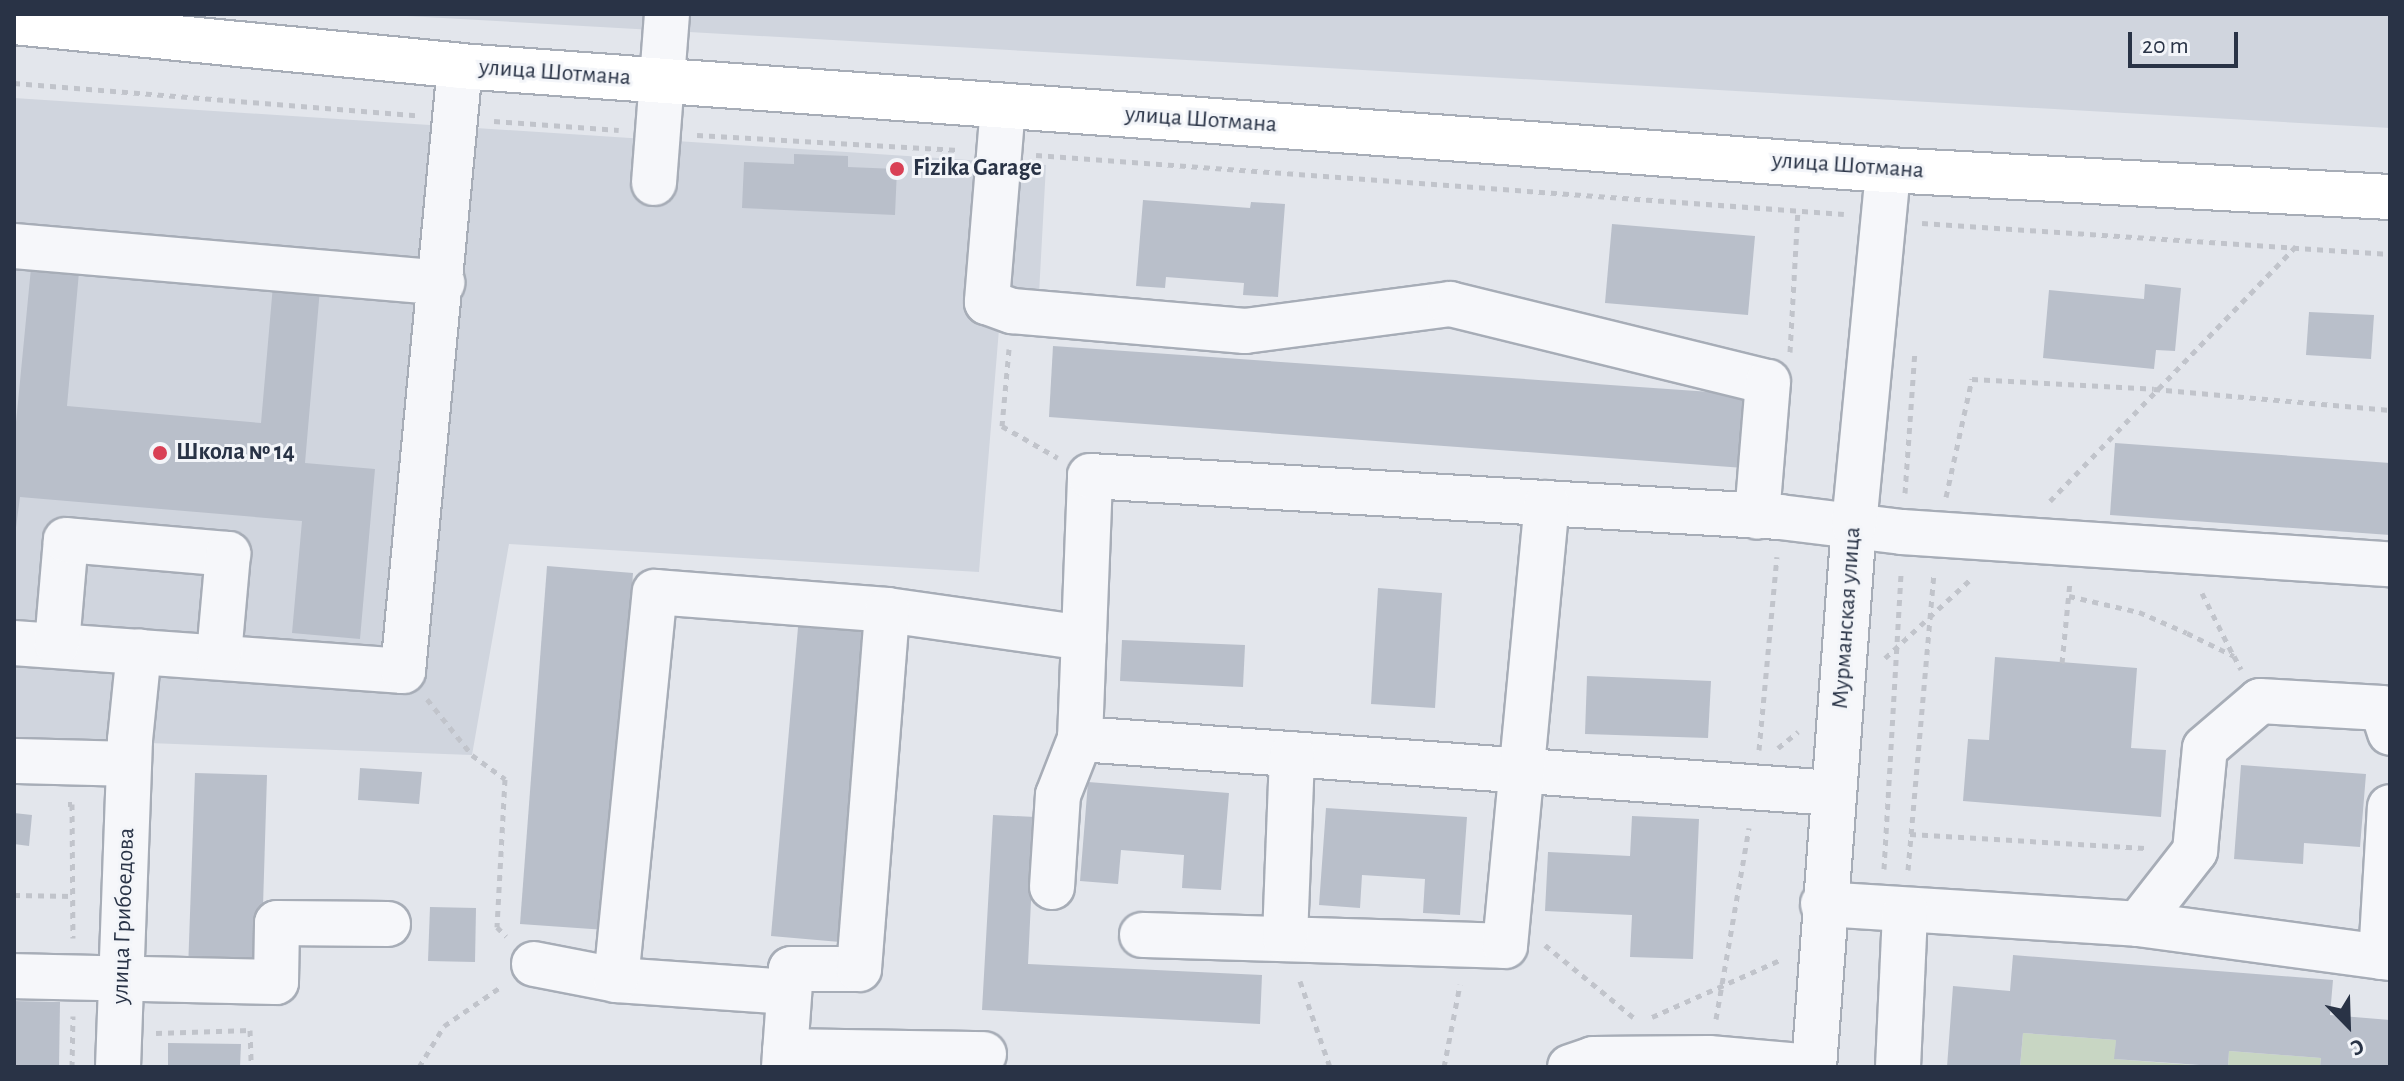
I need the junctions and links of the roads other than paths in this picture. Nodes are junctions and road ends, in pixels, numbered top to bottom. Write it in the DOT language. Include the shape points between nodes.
graph roads {
  1 [pos="667,14"];
  2 [pos="14,22"];
  3 [pos="460,66"];
  4 [pos="660,80"];
  5 [pos="1003,106"];
  6 [pos="1888,170"];
  7 [pos="654,183"];
  8 [pos="2390,197"];
  9 [pos="14,246"];
  10 [pos="442,283"];
  11 [pos="1547,503"];
  12 [pos="1769,517"];
  13 [pos="1854,525"];
  14 [pos="2390,564"];
  15 [pos="887,610"];
  16 [pos="1084,638"];
  17 [pos="14,643"];
  18 [pos="57,644"];
  19 [pos="139,651"];
  20 [pos="219,654"];
  21 [pos="2390,733"];
  22 [pos="1080,739"];
  23 [pos="1292,754"];
  24 [pos="14,761"];
  25 [pos="129,764"];
  26 [pos="1518,770"];
  27 [pos="1834,793"];
  28 [pos="2390,807"];
  29 [pos="1052,887"];
  30 [pos="1893,910"];
  31 [pos="388,924"];
  32 [pos="1822,924"];
  33 [pos="2138,924"];
  34 [pos="1142,935"];
  35 [pos="1285,938"];
  36 [pos="2385,957"];
  37 [pos="534,964"];
  38 [pos="14,976"];
  39 [pos="616,980"];
  40 [pos="121,981"];
  41 [pos="789,992"];
  42 [pos="119,1051"];
  43 [pos="984,1054"];
  44 [pos="784,1059"];
  45 [pos="1570,1067"];
  46 [pos="1813,1067"];
  47 [pos="1898,1067"];
  1 -- 4 [label="street"];
  2 -- 3 [label="main road, улица Шотмана"];
  3 -- 4 [label="main road, улица Шотмана"];
  3 -- 10 [label="street"];
  4 -- 5 [label="main road, улица Шотмана"];
  4 -- 7 [label="street"];
  5 -- 6 [label="main road, улица Шотмана"];
  5 -- 12 [label="street" via="987,302 1012,311 1245,331 1450,304 1768,382"];
  6 -- 8 [label="main road, улица Шотмана"];
  6 -- 13 [label="street, Мурманская улица" via="1904,220"];
  9 -- 10 [label="street"];
  10 -- 20 [label="street" via="403,671"];
  11 -- 12 [label="street"];
  11 -- 16 [label="street" via="1090,476"];
  11 -- 26 [label="street"];
  12 -- 13 [label="street"];
  13 -- 14 [label="street" via="1920,534"];
  13 -- 27 [label="street, Мурманская улица"];
  15 -- 16 [label="street"];
  15 -- 39 [label="street" via="655,592"];
  15 -- 41 [label="street" via="859,969 791,969"];
  16 -- 22 [label="street"];
  17 -- 18 [label="street"];
  18 -- 19 [label="street"];
  18 -- 20 [label="street" via="66,540 228,554"];
  19 -- 20 [label="street"];
  19 -- 25 [label="street, улица Грибоедова"];
  21 -- 33 [label="street" via="2382,708 2260,701 2205,748 2195,851"];
  22 -- 23 [label="street"];
  22 -- 29 [label="street" via="1058,795"];
  23 -- 26 [label="street"];
  23 -- 35 [label="street"];
  24 -- 25 [label="street"];
  25 -- 40 [label="street, улица Грибоедова"];
  26 -- 27 [label="street"];
  26 -- 35 [label="street" via="1505,946"];
  27 -- 32 [label="street, Мурманская улица"];
  28 -- 36 [label="street"];
  30 -- 32 [label="street"];
  30 -- 33 [label="street"];
  30 -- 47 [label="street"];
  31 -- 40 [label="street" via="277,923 276,982"];
  32 -- 46 [label="street, Мурманская улица"];
  33 -- 36 [label="street"];
  34 -- 35 [label="street"];
  37 -- 39 [label="street"];
  38 -- 40 [label="street"];
  39 -- 41 [label="street"];
  40 -- 42 [label="street, улица Грибоедова"];
  41 -- 44 [label="street"];
  43 -- 44 [label="street"];
  45 -- 46 [label="street" via="1593,1059 1709,1058"];
}
